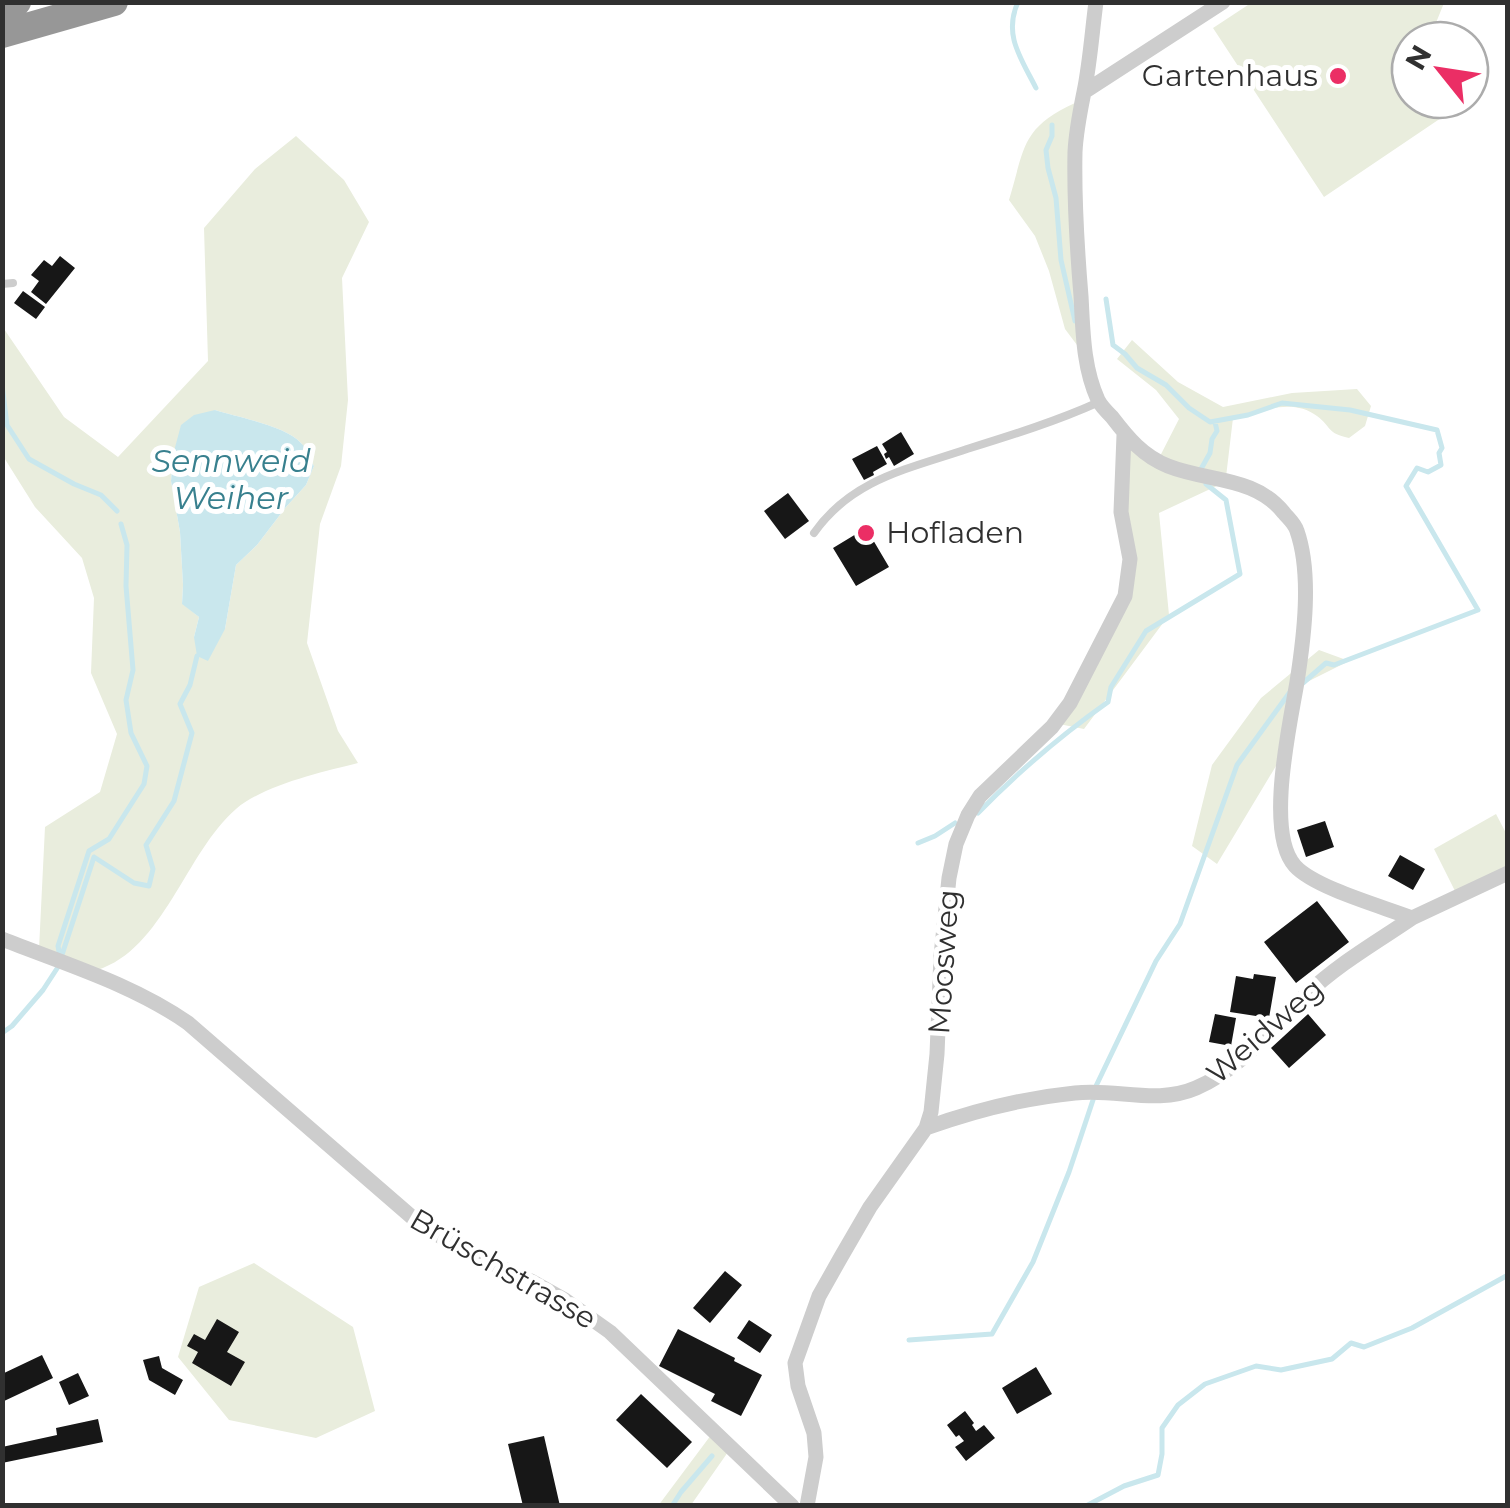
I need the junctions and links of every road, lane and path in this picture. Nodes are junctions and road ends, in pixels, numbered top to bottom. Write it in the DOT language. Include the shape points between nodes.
graph roads {
  1 [pos="16,2"];
  2 [pos="114,2"];
  3 [pos="1096,2"];
  4 [pos="1223,2"];
  5 [pos="2,6"];
  6 [pos="2,34"];
  7 [pos="1084,92"];
  8 [pos="13,283"];
  9 [pos="2,284"];
  10 [pos="1099,402"];
  11 [pos="1124,435"];
  12 [pos="814,533"];
  13 [pos="1508,873"];
  14 [pos="1412,918"];
  15 [pos="2,939"];
  16 [pos="926,1128"];
  17 [pos="792,1506"];
  18 [pos="807,1506"];
  1 -- 5 [label="highway"];
  2 -- 6 [label="highway"];
  3 -- 7 [label="street"];
  4 -- 7 [label="street"];
  7 -- 10 [label="street" via="1075,151 1077,240 1085,358"];
  8 -- 9 [label="lane"];
  10 -- 11 [label="street"];
  10 -- 12 [label="lane" via="891,474 855,492"];
  11 -- 14 [label="street" via="1166,466 1261,492 1296,528 1304,591 1284,762 1283,846 1309,877"];
  11 -- 16 [label="street, Moosweg" via="1121,512 1130,559 1125,596 1070,703 980,796 956,844"];
  13 -- 14 [label="street, Weidweg"];
  14 -- 16 [label="street, Weidweg" via="1336,970 1252,1049 1195,1089 1156,1096 1077,1092"];
  15 -- 17 [label="street, Brüschstrasse" via="150,999 188,1023 420,1225 587,1315"];
  16 -- 18 [label="street, Moosweg" via="841,1257 794,1363 814,1433"];
}
